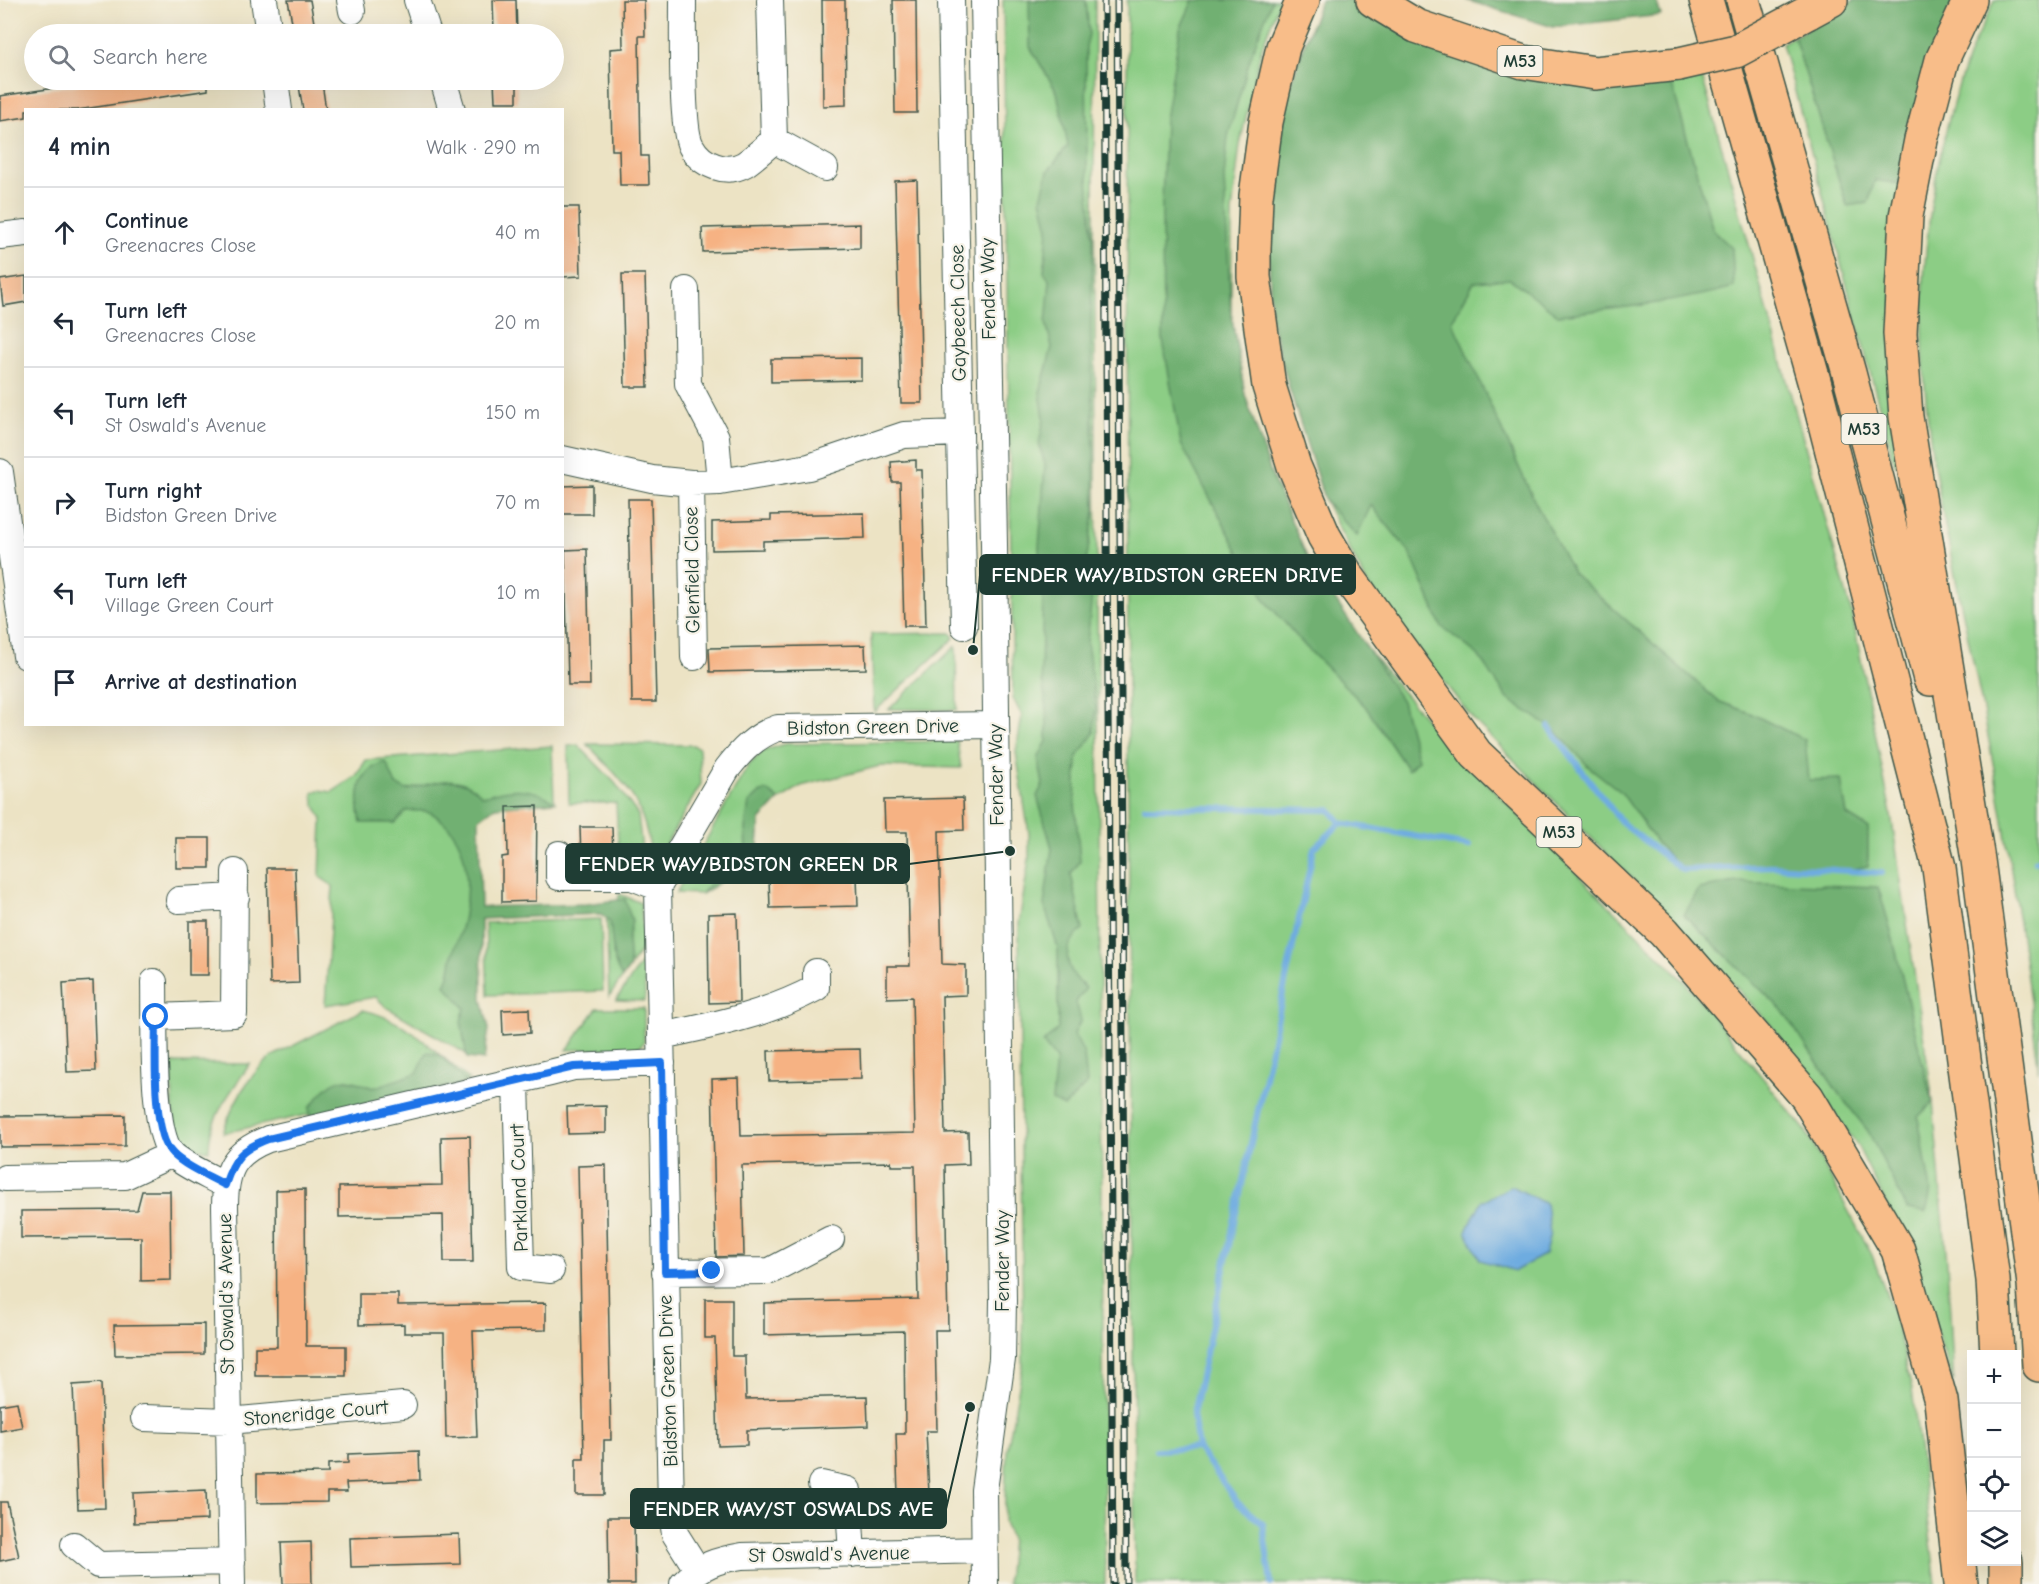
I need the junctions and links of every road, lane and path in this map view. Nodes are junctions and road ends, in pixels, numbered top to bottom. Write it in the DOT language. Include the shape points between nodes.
graph roads {
  1 [pos="264,0"];
  2 [pos="417,0"];
  3 [pos="683,0"];
  4 [pos="771,0"];
  5 [pos="951,0"];
  6 [pos="984,0"];
  7 [pos="1303,0"];
  8 [pos="1373,0"];
  9 [pos="1706,0"];
  10 [pos="1743,0"];
  11 [pos="1970,0"];
  12 [pos="1819,7"];
  13 [pos="268,24"];
  14 [pos="425,24"];
  15 [pos="276,90"];
  16 [pos="446,90"];
  17 [pos="279,108"];
  18 [pos="452,108"];
  19 [pos="774,140"];
  20 [pos="825,168"];
  21 [pos="24,233"];
  22 [pos="0,236"];
  23 [pos="686,290"];
  24 [pos="960,433"];
  25 [pos="564,459"];
  26 [pos="720,482"];
  27 [pos="10,483"];
  28 [pos="690,483"];
  29 [pos="963,544"];
  30 [pos="994,544"];
  31 [pos="964,626"];
  32 [pos="24,634"];
  33 [pos="694,657"];
  34 [pos="996,725"];
  35 [pos="559,854"];
  36 [pos="1978,860"];
  37 [pos="235,872"];
  38 [pos="658,887"];
  39 [pos="236,897"];
  40 [pos="179,900"];
  41 [pos="816,972"];
  42 [pos="154,982"];
  43 [pos="156,1017"];
  44 [pos="662,1036"];
  45 [pos="662,1063"];
  46 [pos="516,1081"];
  47 [pos="172,1154"];
  48 [pos="5,1178"];
  49 [pos="225,1185"];
  50 [pos="831,1239"];
  51 [pos="551,1270"];
  52 [pos="665,1272"];
  53 [pos="1997,1350"];
  54 [pos="2039,1365"];
  55 [pos="403,1405"];
  56 [pos="144,1418"];
  57 [pos="229,1420"];
  58 [pos="821,1484"];
  59 [pos="74,1545"];
  60 [pos="984,1550"];
  61 [pos="852,1554"];
  62 [pos="2006,1566"];
  63 [pos="232,1573"];
  64 [pos="690,1577"];
  65 [pos="985,1584"];
  66 [pos="1961,1584"];
  67 [pos="2006,1584"];
  1 -- 13 [label="street"];
  2 -- 14 [label="street"];
  3 -- 19 [label="street" via="690,145 716,168 731,169 744,164"];
  4 -- 19 [label="street"];
  5 -- 24 [label="street, Gaybeech Close"];
  6 -- 30 [label="street, Fender Way"];
  7 -- 66 [label="highway, M53" via="1283,47 1266,122 1256,196 1254,277 1269,386 1294,466 1324,536 1368,608 1476,754 1664,932 1807,1097 1898,1250 1941,1401"];
  8 -- 12 [label="highway, M53, bridge" via="1416,26 1523,62 1595,73 1679,64 1736,51"];
  9 -- 53 [label="highway, M53" via="1814,381 1939,868 1993,1280"];
  10 -- 36 [label="highway, M53" via="1849,373"];
  11 -- 36 [label="highway, M53" via="1942,60 1921,140 1906,216 1900,333 1906,417"];
  15 -- 17 [label="street"];
  16 -- 18 [label="street"];
  19 -- 20 [label="street"];
  21 -- 22 [label="street"];
  23 -- 26 [label="street" via="688,384 716,437"];
  24 -- 26 [label="street" via="904,435 809,466"];
  24 -- 29 [label="street, Gaybeech Close"];
  25 -- 28 [label="street" via="652,479"];
  26 -- 28 [label="street"];
  27 -- 32 [label="street"];
  28 -- 33 [label="street, Glenfield Close"];
  29 -- 30 [label="street"];
  29 -- 31 [label="street, Gaybeech Close"];
  30 -- 34 [label="street, Fender Way"];
  34 -- 38 [label="street, Bidston Green Drive" via="778,728 763,733 727,769"];
  34 -- 60 [label="street, Fender Way" via="1003,1324 984,1490"];
  35 -- 38 [label="street" via="559,877 632,876"];
  36 -- 54 [label="highway, M53" via="2034,1284"];
  37 -- 39 [label="street"];
  38 -- 44 [label="street, Bidston Green Drive"];
  39 -- 40 [label="street"];
  39 -- 43 [label="street" via="234,1014"];
  41 -- 44 [label="street" via="816,988 781,1006 714,1026"];
  42 -- 43 [label="street"];
  43 -- 47 [label="street" via="157,1100 161,1128"];
  44 -- 45 [label="street, Bidston Green Drive"];
  45 -- 46 [label="street, St Oswald's Avenue" via="574,1067"];
  45 -- 52 [label="street, Bidston Green Drive"];
  46 -- 49 [label="street, St Oswald's Avenue" via="268,1139 247,1148 231,1166"];
  46 -- 51 [label="street, Parkland Court" via="521,1267"];
  47 -- 48 [label="street" via="125,1176"];
  47 -- 49 [label="street"];
  49 -- 57 [label="street, St Oswald's Avenue"];
  50 -- 52 [label="street" via="770,1271"];
  52 -- 64 [label="street, Bidston Green Drive" via="672,1507 675,1533"];
  55 -- 57 [label="street, Stoneridge Court"];
  56 -- 57 [label="street, Stoneridge Court"];
  57 -- 63 [label="street, St Oswald's Avenue"];
  58 -- 61 [label="street" via="848,1490"];
  59 -- 63 [label="street" via="98,1565"];
  60 -- 61 [label="street, St Oswald's Avenue"];
  60 -- 65 [label="street, Fender Way"];
  61 -- 64 [label="street, St Oswald's Avenue" via="742,1556 715,1560"];
  62 -- 67 [label="highway"];
}
